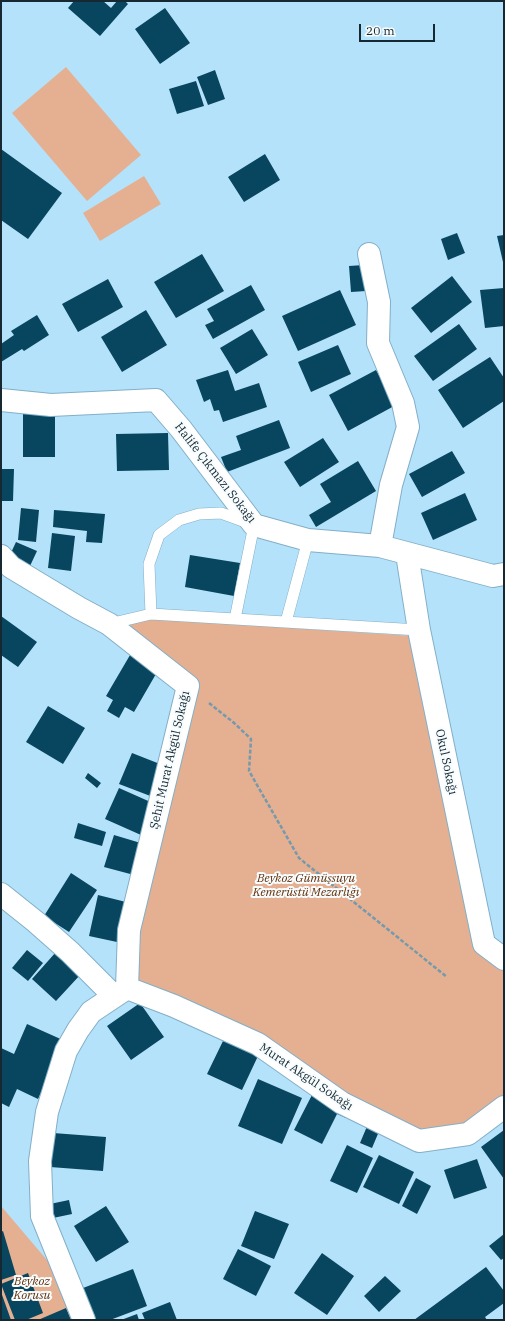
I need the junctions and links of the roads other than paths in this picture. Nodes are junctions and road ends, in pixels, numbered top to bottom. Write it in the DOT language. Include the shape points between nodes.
graph roads {
  1 [pos="369,254"];
  2 [pos="1,400"];
  3 [pos="254,525"];
  4 [pos="308,540"];
  5 [pos="380,546"];
  6 [pos="407,554"];
  7 [pos="1,556"];
  8 [pos="504,574"];
  9 [pos="150,614"];
  10 [pos="235,619"];
  11 [pos="286,622"];
  12 [pos="109,624"];
  13 [pos="419,630"];
  14 [pos="1,894"];
  15 [pos="504,959"];
  16 [pos="121,992"];
  17 [pos="504,1107"];
  18 [pos="84,1320"];
  1 -- 5 [label="street" via="379,302 378,343 403,404 408,427 391,485"];
  2 -- 3 [label="street, Halife Çıkmazı Sokağı" via="51,405 156,400"];
  3 -- 4 [label="street, Halife Çıkmazı Sokağı"];
  3 -- 9 [label="lane" via="221,513 199,514 179,520 159,535 149,564"];
  3 -- 10 [label="lane"];
  4 -- 5 [label="street, Halife Çıkmazı Sokağı"];
  4 -- 11 [label="lane"];
  5 -- 6 [label="street, Halife Çıkmazı Sokağı"];
  6 -- 8 [label="street, Halife Çıkmazı Sokağı" via="493,576"];
  6 -- 13 [label="street, Okul Sokağı"];
  7 -- 12 [label="street, Şehit Murat Akgül Sokağı" via="10,567"];
  9 -- 10 [label="lane"];
  9 -- 12 [label="lane"];
  10 -- 11 [label="lane"];
  11 -- 13 [label="lane"];
  12 -- 16 [label="street, Şehit Murat Akgül Sokağı" via="188,686 129,930"];
  13 -- 15 [label="street, Okul Sokağı" via="484,944"];
  14 -- 16 [label="street"];
  16 -- 17 [label="street, Murat Akgül Sokağı" via="174,1006 258,1044 342,1103 419,1141 468,1134"];
  16 -- 18 [label="street" via="91,1012 66,1051 47,1112 40,1161 42,1216"];
}
